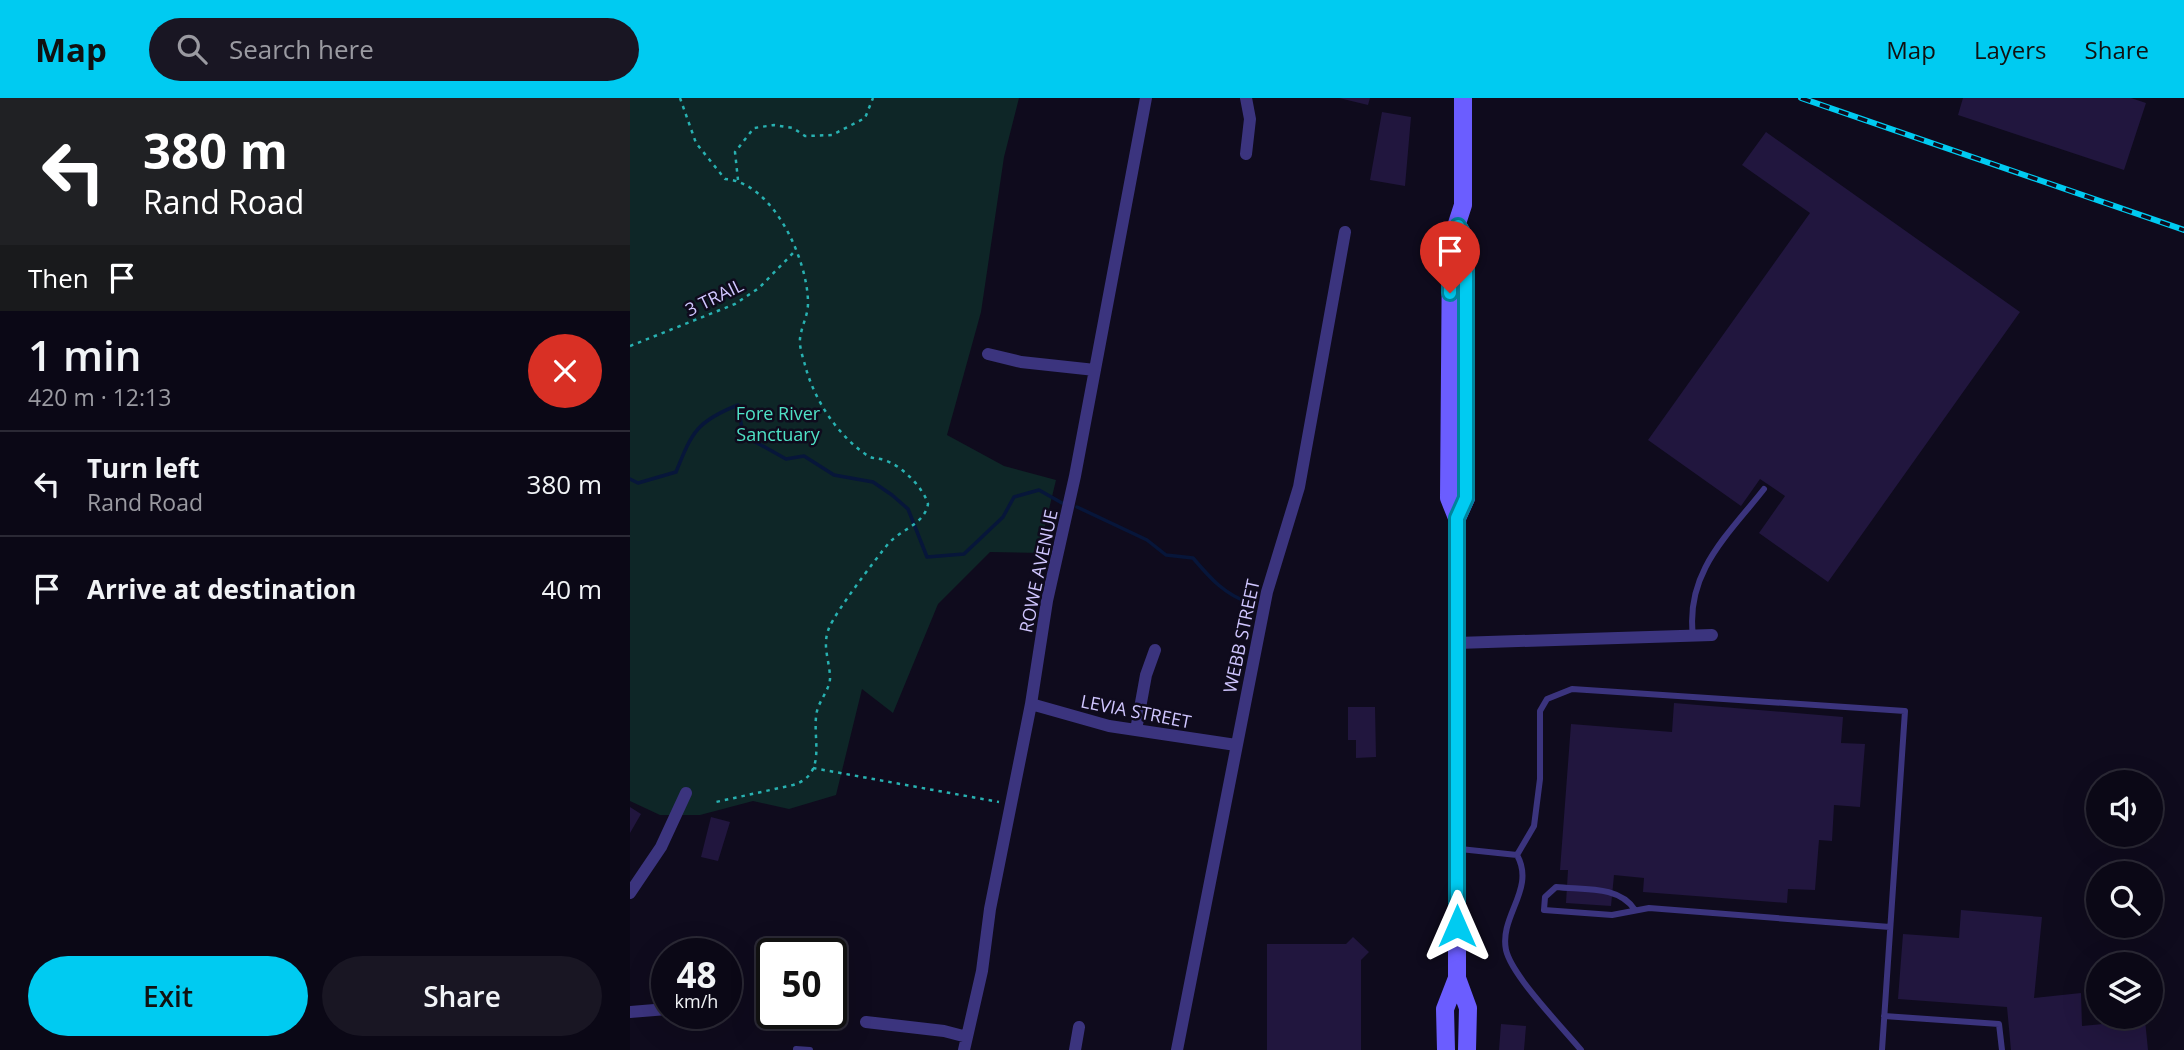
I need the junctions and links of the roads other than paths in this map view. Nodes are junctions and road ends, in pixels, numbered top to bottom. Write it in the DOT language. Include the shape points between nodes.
graph roads {
  1 [pos="1146,98"];
  2 [pos="1246,98"];
  3 [pos="1463,98"];
  4 [pos="1246,154"];
  5 [pos="1345,232"];
  6 [pos="988,354"];
  7 [pos="1095,370"];
  8 [pos="1764,489"];
  9 [pos="1712,635"];
  10 [pos="1693,636"];
  11 [pos="1457,643"];
  12 [pos="1154,650"];
  13 [pos="1031,704"];
  14 [pos="1136,730"];
  15 [pos="1236,745"];
  16 [pos="686,793"];
  17 [pos="1457,848"];
  18 [pos="1517,855"];
  19 [pos="630,893"];
  20 [pos="1634,910"];
  21 [pos="1890,928"];
  22 [pos="1457,978"];
  23 [pos="651,1010"];
  24 [pos="630,1012"];
  25 [pos="1884,1016"];
  26 [pos="866,1022"];
  27 [pos="1079,1027"];
  28 [pos="965,1044"];
  29 [pos="796,1049"];
  30 [pos="810,1050"];
  31 [pos="1075,1050"];
  32 [pos="1177,1050"];
  33 [pos="1446,1050"];
  34 [pos="1467,1050"];
  35 [pos="1581,1050"];
  36 [pos="1882,1050"];
  37 [pos="2002,1050"];
  1 -- 7 [label="street, ROWE AVENUE"];
  2 -- 4 [label="street" via="1250,119"];
  3 -- 11 [label="main road" via="1463,205 1458,226 1466,240 1466,498 1457,518"];
  5 -- 15 [label="street, WEBB STREET" via="1299,487 1267,592"];
  6 -- 7 [label="street"];
  7 -- 13 [label="street, ROWE AVENUE"];
  8 -- 10 [label="lane" via="1703,568 1692,598"];
  9 -- 10 [label="street"];
  10 -- 11 [label="street"];
  11 -- 17 [label="main road"];
  12 -- 14 [label="street"];
  13 -- 14 [label="street, LEVIA STREET"];
  13 -- 28 [label="street, ROWE AVENUE"];
  14 -- 15 [label="street, LEVIA STREET"];
  15 -- 32 [label="street, WEBB STREET"];
  16 -- 19 [label="street" via="661,847"];
  17 -- 18 [label="lane"];
  17 -- 22 [label="main road"];
  18 -- 21 [label="lane" via="1534,826 1540,779 1540,711 1547,699 1558,694 1572,689 1905,711"];
  18 -- 35 [label="lane" via="1524,874 1505,947 1511,965"];
  20 -- 20 [label="lane" via="1612,915 1544,909 1545,897 1556,887 1618,893"];
  20 -- 21 [label="lane"];
  21 -- 25 [label="lane"];
  22 -- 33 [label="main road" via="1445,1009"];
  22 -- 34 [label="main road" via="1468,1008"];
  23 -- 24 [label="street"];
  25 -- 36 [label="lane"];
  25 -- 37 [label="lane" via="1999,1024"];
  26 -- 28 [label="street" via="944,1031"];
  27 -- 31 [label="street"];
  29 -- 30 [label="lane"];
}
